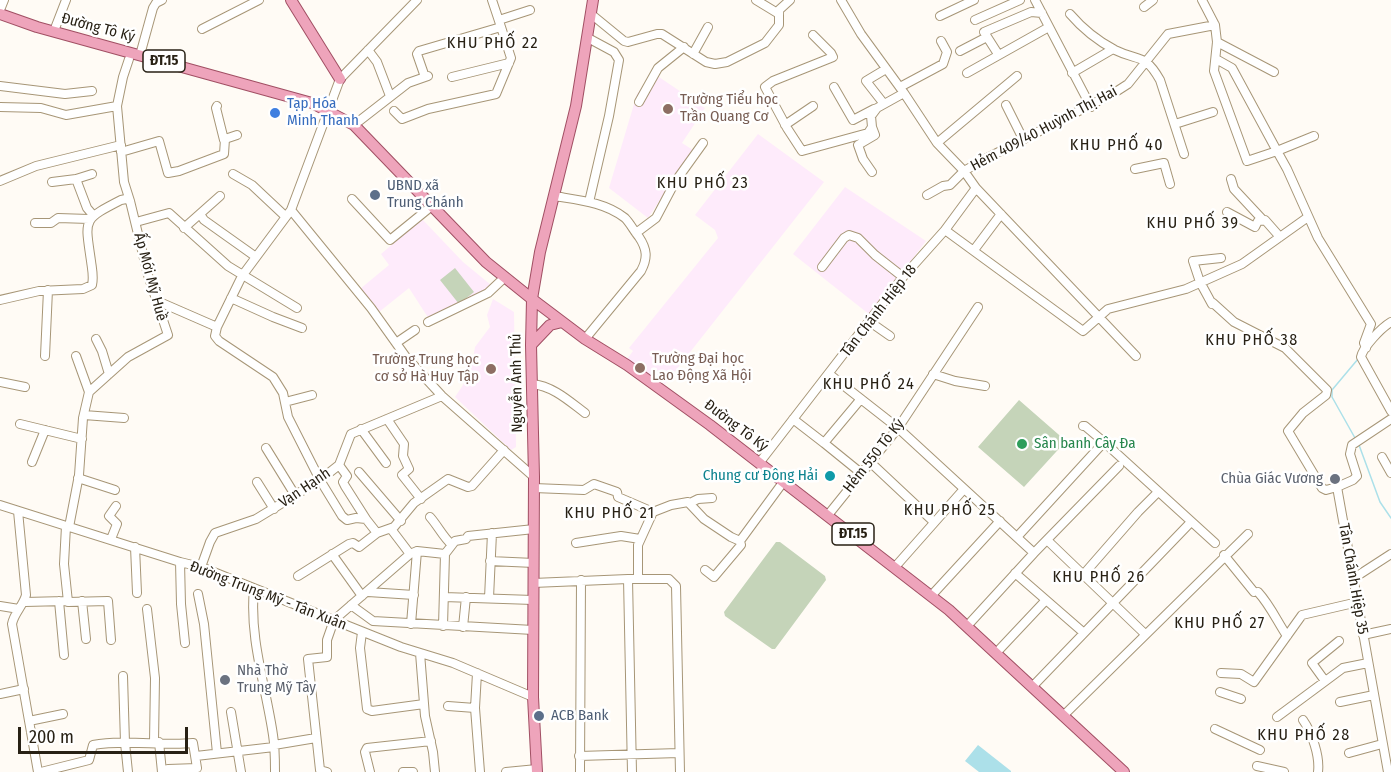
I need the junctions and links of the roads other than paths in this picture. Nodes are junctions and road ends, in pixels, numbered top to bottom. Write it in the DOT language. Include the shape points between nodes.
graph roads {
  1 [pos="4,0"];
  2 [pos="66,0"];
  3 [pos="162,0"];
  4 [pos="259,0"];
  5 [pos="291,0"];
  6 [pos="417,0"];
  7 [pos="492,0"];
  8 [pos="593,0"];
  9 [pos="756,0"];
  10 [pos="790,0"];
  11 [pos="841,0"];
  12 [pos="974,0"];
  13 [pos="1020,0"];
  14 [pos="1035,0"];
  15 [pos="1154,0"];
  16 [pos="1202,0"];
  17 [pos="1144,7"];
  18 [pos="530,10"];
  19 [pos="0,12"];
  20 [pos="1042,13"];
  21 [pos="591,14"];
  22 [pos="779,14"];
  23 [pos="1070,14"];
  24 [pos="940,16"];
  25 [pos="975,20"];
  26 [pos="0,21"];
  27 [pos="500,24"];
  28 [pos="1215,25"];
  29 [pos="708,27"];
  30 [pos="1049,27"];
  31 [pos="202,29"];
  32 [pos="54,31"];
  33 [pos="813,35"];
  34 [pos="987,37"];
  35 [pos="588,38"];
  36 [pos="941,41"];
  37 [pos="1217,42"];
  38 [pos="684,47"];
  39 [pos="1113,48"];
  40 [pos="368,50"];
  41 [pos="960,51"];
  42 [pos="693,54"];
  43 [pos="998,54"];
  44 [pos="135,57"];
  45 [pos="1216,59"];
  46 [pos="1146,60"];
  47 [pos="509,63"];
  48 [pos="886,69"];
  49 [pos="1274,72"];
  50 [pos="967,73"];
  51 [pos="1072,73"];
  52 [pos="1017,76"];
  53 [pos="452,77"];
  54 [pos="340,79"];
  55 [pos="0,86"];
  56 [pos="834,87"];
  57 [pos="902,90"];
  58 [pos="92,91"];
  59 [pos="390,96"];
  60 [pos="639,102"];
  61 [pos="1006,105"];
  62 [pos="117,106"];
  63 [pos="218,106"];
  64 [pos="813,106"];
  65 [pos="880,106"];
  66 [pos="1091,107"];
  67 [pos="0,108"];
  68 [pos="327,111"];
  69 [pos="394,111"];
  70 [pos="1213,112"];
  71 [pos="1175,124"];
  72 [pos="354,125"];
  73 [pos="785,125"];
  74 [pos="872,127"];
  75 [pos="237,135"];
  76 [pos="1314,136"];
  77 [pos="1023,139"];
  78 [pos="224,140"];
  79 [pos="703,142"];
  80 [pos="937,143"];
  81 [pos="121,149"];
  82 [pos="1277,151"];
  83 [pos="1184,154"];
  84 [pos="1135,169"];
  85 [pos="964,171"];
  86 [pos="872,172"];
  87 [pos="92,174"];
  88 [pos="233,174"];
  89 [pos="76,179"];
  90 [pos="1231,179"];
  91 [pos="0,181"];
  92 [pos="52,182"];
  93 [pos="1170,184"];
  94 [pos="975,188"];
  95 [pos="927,195"];
  96 [pos="220,196"];
  97 [pos="554,196"];
  98 [pos="352,199"];
  99 [pos="130,201"];
  100 [pos="589,202"];
  101 [pos="433,205"];
  102 [pos="1227,212"];
  103 [pos="288,213"];
  104 [pos="200,214"];
  105 [pos="1001,214"];
  106 [pos="91,217"];
  107 [pos="1308,217"];
  108 [pos="1262,219"];
  109 [pos="136,222"];
  110 [pos="34,223"];
  111 [pos="184,228"];
  112 [pos="945,230"];
  113 [pos="636,233"];
  114 [pos="1280,237"];
  115 [pos="974,250"];
  116 [pos="256,257"];
  117 [pos="1221,258"];
  118 [pos="822,267"];
  119 [pos="242,276"];
  120 [pos="505,277"];
  121 [pos="903,277"];
  122 [pos="1200,282"];
  123 [pos="48,290"];
  124 [pos="231,298"];
  125 [pos="532,299"];
  126 [pos="0,300"];
  127 [pos="155,300"];
  128 [pos="978,307"];
  129 [pos="297,308"];
  130 [pos="1098,316"];
  131 [pos="428,322"];
  132 [pos="562,322"];
  133 [pos="870,322"];
  134 [pos="1391,322"];
  135 [pos="217,327"];
  136 [pos="302,328"];
  137 [pos="415,330"];
  138 [pos="890,336"];
  139 [pos="96,339"];
  140 [pos="585,339"];
  141 [pos="396,343"];
  142 [pos="531,345"];
  143 [pos="1364,346"];
  144 [pos="45,356"];
  145 [pos="76,356"];
  146 [pos="1136,356"];
  147 [pos="109,374"];
  148 [pos="829,374"];
  149 [pos="933,374"];
  150 [pos="0,382"];
  151 [pos="532,384"];
  152 [pos="986,386"];
  153 [pos="25,387"];
  154 [pos="89,393"];
  155 [pos="312,395"];
  156 [pos="442,396"];
  157 [pos="860,399"];
  158 [pos="285,402"];
  159 [pos="1391,411"];
  160 [pos="585,413"];
  161 [pos="84,415"];
  162 [pos="124,418"];
  163 [pos="387,419"];
  164 [pos="794,419"];
  165 [pos="1391,419"];
  166 [pos="20,424"];
  167 [pos="1083,426"];
  168 [pos="897,428"];
  169 [pos="361,429"];
  170 [pos="45,430"];
  171 [pos="81,439"];
  172 [pos="1104,442"];
  173 [pos="824,443"];
  174 [pos="266,448"];
  175 [pos="504,450"];
  176 [pos="1382,457"];
  177 [pos="32,462"];
  178 [pos="760,462"];
  179 [pos="870,462"];
  180 [pos="386,463"];
  181 [pos="339,465"];
  182 [pos="1119,466"];
  183 [pos="359,472"];
  184 [pos="1391,473"];
  185 [pos="861,474"];
  186 [pos="534,477"];
  187 [pos="78,478"];
  188 [pos="320,480"];
  189 [pos="784,481"];
  190 [pos="257,482"];
  191 [pos="1337,487"];
  192 [pos="534,488"];
  193 [pos="964,489"];
  194 [pos="115,490"];
  195 [pos="1158,492"];
  196 [pos="295,495"];
  197 [pos="712,498"];
  198 [pos="421,499"];
  199 [pos="690,503"];
  200 [pos="0,505"];
  201 [pos="116,506"];
  202 [pos="274,509"];
  203 [pos="18,511"];
  204 [pos="653,512"];
  205 [pos="828,515"];
  206 [pos="430,517"];
  207 [pos="366,519"];
  208 [pos="401,521"];
  209 [pos="1000,521"];
  210 [pos="934,522"];
  211 [pos="1190,523"];
  212 [pos="67,527"];
  213 [pos="391,529"];
  214 [pos="534,530"];
  215 [pos="376,533"];
  216 [pos="492,533"];
  217 [pos="1248,534"];
  218 [pos="1017,537"];
  219 [pos="640,538"];
  220 [pos="111,539"];
  221 [pos="1047,540"];
  222 [pos="740,541"];
  223 [pos="576,543"];
  224 [pos="1215,543"];
  225 [pos="452,545"];
  226 [pos="135,547"];
  227 [pos="414,552"];
  228 [pos="1034,553"];
  229 [pos="332,554"];
  230 [pos="445,554"];
  231 [pos="1391,554"];
  232 [pos="1224,555"];
  233 [pos="490,561"];
  234 [pos="180,562"];
  235 [pos="534,563"];
  236 [pos="201,567"];
  237 [pos="895,567"];
  238 [pos="705,570"];
  239 [pos="1015,573"];
  240 [pos="1083,575"];
  241 [pos="298,576"];
  242 [pos="1354,578"];
  243 [pos="628,579"];
  244 [pos="638,579"];
  245 [pos="581,580"];
  246 [pos="533,583"];
  247 [pos="254,589"];
  248 [pos="137,593"];
  249 [pos="198,594"];
  250 [pos="365,594"];
  251 [pos="414,595"];
  252 [pos="931,596"];
  253 [pos="444,597"];
  254 [pos="466,597"];
  255 [pos="489,598"];
  256 [pos="533,600"];
  257 [pos="1046,600"];
  258 [pos="64,601"];
  259 [pos="82,602"];
  260 [pos="1358,602"];
  261 [pos="1113,604"];
  262 [pos="22,605"];
  263 [pos="351,605"];
  264 [pos="0,606"];
  265 [pos="147,609"];
  266 [pos="334,620"];
  267 [pos="411,624"];
  268 [pos="968,625"];
  269 [pos="443,626"];
  270 [pos="463,627"];
  271 [pos="1391,629"];
  272 [pos="533,630"];
  273 [pos="362,632"];
  274 [pos="1084,633"];
  275 [pos="1145,634"];
  276 [pos="1363,634"];
  277 [pos="1287,636"];
  278 [pos="86,639"];
  279 [pos="111,640"];
  280 [pos="1338,641"];
  281 [pos="185,643"];
  282 [pos="997,652"];
  283 [pos="420,653"];
  284 [pos="64,655"];
  285 [pos="1368,663"];
  286 [pos="477,673"];
  287 [pos="1221,673"];
  288 [pos="123,676"];
  289 [pos="1325,681"];
  290 [pos="1033,686"];
  291 [pos="24,689"];
  292 [pos="1220,692"];
  293 [pos="0,694"];
  294 [pos="1374,695"];
  295 [pos="533,697"];
  296 [pos="1241,699"];
  297 [pos="1340,702"];
  298 [pos="424,704"];
  299 [pos="448,706"];
  300 [pos="475,708"];
  301 [pos="231,712"];
  302 [pos="63,714"];
  303 [pos="1064,716"];
  304 [pos="1277,717"];
  305 [pos="1303,720"];
  306 [pos="29,721"];
  307 [pos="1215,729"];
  308 [pos="316,738"];
  309 [pos="430,741"];
  310 [pos="125,742"];
  311 [pos="157,742"];
  312 [pos="274,746"];
  313 [pos="1260,750"];
  314 [pos="1386,750"];
  315 [pos="238,751"];
  316 [pos="217,753"];
  317 [pos="679,753"];
  318 [pos="1349,753"];
  319 [pos="632,755"];
  320 [pos="196,756"];
  321 [pos="579,756"];
  322 [pos="1257,766"];
  323 [pos="165,771"];
  324 [pos="537,771"];
  325 [pos="40,772"];
  326 [pos="128,772"];
  327 [pos="241,772"];
  328 [pos="275,772"];
  329 [pos="327,772"];
  330 [pos="370,772"];
  331 [pos="403,772"];
  332 [pos="413,772"];
  333 [pos="435,772"];
  334 [pos="480,772"];
  335 [pos="506,772"];
  336 [pos="580,772"];
  337 [pos="632,772"];
  338 [pos="680,772"];
  339 [pos="1124,772"];
  340 [pos="1284,772"];
  341 [pos="1318,772"];
  342 [pos="1388,772"];
  1 -- 19 [label="street"];
  2 -- 32 [label="street"];
  3 -- 44 [label="street, Ấp Mới Mỹ Huề" via="153,8"];
  4 -- 31 [label="street"];
  5 -- 54 [label="main road"];
  6 -- 40 [label="street"];
  7 -- 27 [label="street"];
  8 -- 21 [label="main road, Nguyễn Ảnh Thủ"];
  9 -- 22 [label="street"];
  10 -- 22 [label="street"];
  11 -- 48 [label="street"];
  12 -- 24 [label="street"];
  13 -- 25 [label="street"];
  14 -- 20 [label="street"];
  15 -- 17 [label="street"];
  16 -- 28 [label="street"];
  18 -- 27 [label="street"];
  19 -- 32 [label="main road, Đường Tô Ký / ĐT.15"];
  20 -- 30 [label="street"];
  20 -- 34 [label="street" via="1031,12 984,32"];
  21 -- 35 [label="main road, Nguyễn Ảnh Thủ"];
  21 -- 38 [label="street" via="624,41 662,34"];
  22 -- 42 [label="street" via="779,25 765,43 727,62 710,63"];
  23 -- 39 [label="street" via="1082,28"];
  26 -- 44 [label="main road, Đường Tô Ký / ĐT.15"];
  27 -- 47 [label="street" via="511,58"];
  27 -- 59 [label="street" via="419,51 427,76"];
  28 -- 37 [label="street"];
  28 -- 46 [label="street, Hẻm 409/40 Huỳnh Thị Hai" via="1168,34"];
  29 -- 42 [label="street"];
  30 -- 43 [label="street"];
  30 -- 51 [label="street"];
  32 -- 44 [label="main road, Đường Tô Ký / ĐT.15"];
  33 -- 73 [label="street" via="833,57 765,87"];
  34 -- 41 [label="street"];
  34 -- 43 [label="street"];
  35 -- 97 [label="main road, Nguyễn Ảnh Thủ"];
  35 -- 100 [label="street" via="614,52 619,60"];
  36 -- 57 [label="street" via="947,52 943,64"];
  37 -- 45 [label="street"];
  37 -- 49 [label="street"];
  38 -- 42 [label="street"];
  38 -- 60 [label="street" via="658,69"];
  39 -- 46 [label="street"];
  39 -- 51 [label="street"];
  40 -- 54 [label="street"];
  40 -- 59 [label="street"];
  43 -- 50 [label="street"];
  44 -- 62 [label="street, Ấp Mới Mỹ Huề" via="123,77"];
  44 -- 68 [label="main road, Đường Tô Ký / ĐT.15" via="312,103"];
  45 -- 82 [label="street" via="1232,68"];
  45 -- 82 [label="street" via="1214,71 1246,161"];
  46 -- 66 [label="street, Hẻm 409/40 Huỳnh Thị Hai" via="1128,84"];
  46 -- 71 [label="street" via="1160,80"];
  47 -- 53 [label="street"];
  47 -- 69 [label="street" via="496,94 402,119"];
  48 -- 57 [label="street"];
  48 -- 65 [label="street" via="866,81"];
  51 -- 66 [label="street"];
  52 -- 80 [label="street"];
  54 -- 68 [label="street"];
  55 -- 58 [label="street" via="65,94"];
  56 -- 65 [label="street" via="853,120"];
  57 -- 65 [label="street"];
  57 -- 80 [label="street"];
  59 -- 72 [label="street"];
  61 -- 77 [label="street"];
  62 -- 67 [label="street" via="66,115 41,108"];
  62 -- 81 [label="street, Ấp Mới Mỹ Huề"];
  63 -- 78 [label="street"];
  64 -- 73 [label="street"];
  65 -- 74 [label="street" via="871,116"];
  66 -- 77 [label="street, Hẻm 409/40 Huỳnh Thị Hai"];
  68 -- 72 [label="main road, Đường Tô Ký / ĐT.15"];
  68 -- 103 [label="street"];
  70 -- 71 [label="street"];
  71 -- 83 [label="street"];
  72 -- 101 [label="main road, Đường Tô Ký / ĐT.15"];
  73 -- 74 [label="street" via="802,151 868,133"];
  74 -- 86 [label="street" via="875,135 858,145"];
  75 -- 78 [label="street"];
  76 -- 82 [label="street"];
  77 -- 85 [label="street, Hẻm 409/40 Huỳnh Thị Hai"];
  78 -- 81 [label="street" via="224,154 168,172 159,141"];
  79 -- 113 [label="street" via="656,218"];
  80 -- 85 [label="street"];
  81 -- 91 [label="street" via="36,166"];
  81 -- 99 [label="street, Ấp Mới Mỹ Huề"];
  82 -- 107 [label="street"];
  84 -- 93 [label="street" via="1164,163"];
  85 -- 94 [label="street"];
  85 -- 95 [label="street, Hẻm 409/40 Huỳnh Thị Hai" via="950,185"];
  87 -- 89 [label="street"];
  88 -- 103 [label="street"];
  89 -- 92 [label="street"];
  89 -- 106 [label="street"];
  90 -- 108 [label="street" via="1234,189"];
  94 -- 105 [label="street"];
  94 -- 112 [label="street, Tân Chánh Hiệp 18"];
  96 -- 104 [label="street"];
  97 -- 100 [label="street"];
  97 -- 125 [label="main road, Nguyễn Ảnh Thủ"];
  98 -- 101 [label="street" via="390,240"];
  99 -- 106 [label="street" via="121,200"];
  99 -- 109 [label="street, Ấp Mới Mỹ Huề"];
  100 -- 113 [label="street" via="626,219"];
  101 -- 120 [label="main road, Đường Tô Ký / ĐT.15"];
  102 -- 108 [label="street" via="1255,227"];
  103 -- 116 [label="street"];
  103 -- 141 [label="street" via="371,308"];
  104 -- 111 [label="street"];
  104 -- 116 [label="street"];
  105 -- 115 [label="street"];
  105 -- 130 [label="street"];
  106 -- 110 [label="street"];
  106 -- 123 [label="street" via="86,231 92,285"];
  107 -- 114 [label="street"];
  107 -- 143 [label="street" via="1371,324"];
  108 -- 114 [label="street"];
  109 -- 111 [label="street" via="169,213"];
  109 -- 127 [label="street, Ấp Mới Mỹ Huề"];
  111 -- 119 [label="street"];
  112 -- 115 [label="street"];
  112 -- 121 [label="street, Tân Chánh Hiệp 18"];
  113 -- 140 [label="street" via="646,251 645,263"];
  114 -- 122 [label="street" via="1242,264"];
  115 -- 130 [label="street" via="1083,331"];
  116 -- 119 [label="street"];
  117 -- 122 [label="street" via="1193,261"];
  118 -- 121 [label="street" via="844,238 854,235"];
  119 -- 124 [label="street"];
  119 -- 129 [label="street"];
  120 -- 125 [label="main road, Đường Tô Ký / ĐT.15"];
  120 -- 131 [label="street" via="488,293"];
  121 -- 133 [label="street, Tân Chánh Hiệp 18"];
  122 -- 130 [label="street" via="1108,309"];
  122 -- 191 [label="street" via="1212,304 1234,322 1285,348 1327,390 1288,430 1323,489"];
  123 -- 126 [label="street"];
  123 -- 144 [label="street"];
  124 -- 135 [label="street"];
  124 -- 136 [label="street"];
  125 -- 132 [label="main road, Đường Tô Ký / ĐT.15"];
  125 -- 142 [label="main road, Nguyễn Ảnh Thủ"];
  127 -- 135 [label="street"];
  127 -- 147 [label="street, Ấp Mới Mỹ Huề" via="168,335 128,357"];
  128 -- 149 [label="street, Hẻm 550 Tô Ký"];
  130 -- 146 [label="street"];
  132 -- 140 [label="main road, Đường Tô Ký / ĐT.15"];
  132 -- 142 [label="main road" via="550,325"];
  133 -- 138 [label="street"];
  133 -- 148 [label="street, Tân Chánh Hiệp 18"];
  134 -- 143 [label="street"];
  135 -- 158 [label="street" via="215,336 219,341 273,377"];
  137 -- 141 [label="street"];
  139 -- 147 [label="street"];
  140 -- 178 [label="main road, Đường Tô Ký / ĐT.15"];
  141 -- 156 [label="street"];
  142 -- 151 [label="main road, Nguyễn Ảnh Thủ"];
  143 -- 159 [label="street" via="1361,359"];
  145 -- 154 [label="street"];
  147 -- 154 [label="street, Ấp Mới Mỹ Huề"];
  148 -- 157 [label="street"];
  148 -- 164 [label="street, Tân Chánh Hiệp 18"];
  149 -- 152 [label="street"];
  149 -- 168 [label="street, Hẻm 550 Tô Ký"];
  150 -- 153 [label="street"];
  151 -- 160 [label="street" via="555,391"];
  151 -- 186 [label="main road, Nguyễn Ảnh Thủ"];
  154 -- 161 [label="street"];
  155 -- 158 [label="street"];
  156 -- 163 [label="street"];
  156 -- 175 [label="street"];
  157 -- 168 [label="street"];
  157 -- 173 [label="street"];
  158 -- 188 [label="street" via="288,417"];
  161 -- 162 [label="street"];
  161 -- 171 [label="street"];
  163 -- 169 [label="street"];
  163 -- 198 [label="street" via="404,444 403,456 409,469 402,475"];
  164 -- 173 [label="street"];
  164 -- 178 [label="street, Tân Chánh Hiệp 18"];
  165 -- 191 [label="street" via="1357,440 1350,451 1356,477"];
  166 -- 170 [label="street"];
  167 -- 172 [label="street"];
  168 -- 179 [label="street, Hẻm 550 Tô Ký"];
  168 -- 193 [label="street"];
  169 -- 180 [label="street"];
  169 -- 181 [label="street, Vạn Hạnh" via="349,436"];
  170 -- 171 [label="street"];
  170 -- 177 [label="street"];
  171 -- 187 [label="street"];
  172 -- 195 [label="street"];
  172 -- 218 [label="street"];
  173 -- 185 [label="street"];
  174 -- 196 [label="street"];
  175 -- 186 [label="street"];
  175 -- 198 [label="street" via="472,486 448,479"];
  176 -- 184 [label="street"];
  178 -- 189 [label="main road, Đường Tô Ký / ĐT.15"];
  179 -- 185 [label="street, Hẻm 550 Tô Ký"];
  179 -- 210 [label="street"];
  181 -- 188 [label="street, Vạn Hạnh"];
  181 -- 207 [label="street" via="347,476 345,486"];
  182 -- 221 [label="street"];
  183 -- 208 [label="street"];
  185 -- 205 [label="street, Hẻm 550 Tô Ký"];
  186 -- 192 [label="main road, Nguyễn Ảnh Thủ"];
  187 -- 194 [label="street"];
  187 -- 212 [label="street"];
  188 -- 196 [label="street, Vạn Hạnh"];
  188 -- 207 [label="street" via="342,516 347,520"];
  189 -- 205 [label="main road, Đường Tô Ký / ĐT.15"];
  189 -- 222 [label="street"];
  190 -- 202 [label="street"];
  191 -- 242 [label="street, Tân Chánh Hiệp 35"];
  192 -- 204 [label="street" via="584,490 594,484"];
  192 -- 214 [label="main road, Nguyễn Ảnh Thủ"];
  193 -- 209 [label="street"];
  193 -- 210 [label="street"];
  195 -- 211 [label="street"];
  195 -- 240 [label="street"];
  196 -- 202 [label="street, Vạn Hạnh"];
  197 -- 199 [label="street" via="698,498"];
  198 -- 208 [label="street"];
  199 -- 204 [label="street"];
  199 -- 222 [label="street" via="704,519"];
  200 -- 203 [label="street, Đường Trung Mỹ - Tân Xuân"];
  201 -- 220 [label="street" via="109,517 117,524"];
  202 -- 236 [label="street, Vạn Hạnh" via="215,533"];
  203 -- 212 [label="street, Đường Trung Mỹ - Tân Xuân"];
  203 -- 262 [label="street" via="26,595"];
  204 -- 219 [label="street"];
  205 -- 237 [label="main road, Đường Tô Ký / ĐT.15"];
  206 -- 225 [label="street"];
  207 -- 215 [label="street"];
  208 -- 213 [label="street"];
  209 -- 218 [label="street"];
  209 -- 252 [label="street"];
  210 -- 237 [label="street"];
  211 -- 224 [label="street"];
  211 -- 261 [label="street"];
  212 -- 220 [label="street, Đường Trung Mỹ - Tân Xuân"];
  212 -- 258 [label="street"];
  213 -- 215 [label="street"];
  213 -- 227 [label="street"];
  214 -- 216 [label="street"];
  214 -- 235 [label="main road, Nguyễn Ảnh Thủ"];
  215 -- 229 [label="street" via="358,547 351,543"];
  216 -- 225 [label="street" via="468,536"];
  216 -- 233 [label="street"];
  217 -- 232 [label="street"];
  218 -- 228 [label="street"];
  219 -- 223 [label="street" via="621,536"];
  219 -- 244 [label="street"];
  220 -- 226 [label="street, Đường Trung Mỹ - Tân Xuân"];
  221 -- 228 [label="street"];
  221 -- 240 [label="street"];
  222 -- 238 [label="street" via="717,580"];
  225 -- 230 [label="street"];
  226 -- 234 [label="street, Đường Trung Mỹ - Tân Xuân"];
  226 -- 248 [label="street"];
  227 -- 230 [label="street"];
  227 -- 250 [label="street"];
  227 -- 251 [label="street"];
  228 -- 239 [label="street"];
  229 -- 241 [label="street"];
  229 -- 250 [label="street"];
  230 -- 253 [label="street"];
  231 -- 242 [label="street"];
  232 -- 275 [label="street"];
  232 -- 277 [label="street" via="1270,605"];
  233 -- 235 [label="street"];
  233 -- 255 [label="street"];
  234 -- 236 [label="street, Đường Trung Mỹ - Tân Xuân"];
  234 -- 281 [label="street"];
  235 -- 246 [label="main road, Nguyễn Ảnh Thủ"];
  236 -- 247 [label="street, Đường Trung Mỹ - Tân Xuân"];
  237 -- 252 [label="main road, Đường Tô Ký / ĐT.15"];
  239 -- 257 [label="street"];
  239 -- 268 [label="street"];
  240 -- 261 [label="street"];
  242 -- 260 [label="street, Tân Chánh Hiệp 35"];
  243 -- 244 [label="street"];
  243 -- 245 [label="street"];
  243 -- 319 [label="street"];
  244 -- 317 [label="street" via="669,579 676,586"];
  245 -- 246 [label="street"];
  245 -- 321 [label="street"];
  246 -- 256 [label="main road, Nguyễn Ảnh Thủ"];
  247 -- 266 [label="street, Đường Trung Mỹ - Tân Xuân"];
  247 -- 312 [label="street" via="252,604 260,670"];
  249 -- 316 [label="street"];
  250 -- 251 [label="street"];
  250 -- 263 [label="street"];
  251 -- 267 [label="street"];
  252 -- 268 [label="main road, Đường Tô Ký / ĐT.15"];
  253 -- 254 [label="street"];
  253 -- 269 [label="street"];
  254 -- 255 [label="street"];
  254 -- 270 [label="street"];
  255 -- 256 [label="street"];
  256 -- 272 [label="main road, Nguyễn Ảnh Thủ"];
  257 -- 274 [label="street"];
  257 -- 282 [label="street"];
  258 -- 259 [label="street"];
  258 -- 262 [label="street"];
  258 -- 284 [label="street"];
  259 -- 278 [label="street"];
  259 -- 279 [label="street" via="108,601"];
  260 -- 276 [label="street, Tân Chánh Hiệp 35"];
  260 -- 277 [label="street" via="1304,614"];
  261 -- 274 [label="street"];
  261 -- 275 [label="street"];
  262 -- 264 [label="street"];
  262 -- 291 [label="street" via="12,624"];
  263 -- 266 [label="street"];
  263 -- 267 [label="street" via="373,621"];
  265 -- 311 [label="street"];
  266 -- 273 [label="street, Đường Trung Mỹ - Tân Xuân"];
  266 -- 308 [label="street" via="327,640 327,657 308,659"];
  267 -- 269 [label="street"];
  268 -- 282 [label="main road, Đường Tô Ký / ĐT.15"];
  269 -- 270 [label="street"];
  270 -- 272 [label="street"];
  271 -- 276 [label="street"];
  272 -- 295 [label="main road, Nguyễn Ảnh Thủ"];
  273 -- 283 [label="street, Đường Trung Mỹ - Tân Xuân"];
  273 -- 298 [label="street" via="360,648 367,709"];
  274 -- 290 [label="street"];
  275 -- 303 [label="street"];
  276 -- 285 [label="street, Tân Chánh Hiệp 35"];
  277 -- 287 [label="street" via="1254,682 1236,673"];
  280 -- 289 [label="street" via="1312,663"];
  282 -- 290 [label="main road, Đường Tô Ký / ĐT.15"];
  283 -- 286 [label="street, Đường Trung Mỹ - Tân Xuân"];
  283 -- 298 [label="street"];
  285 -- 289 [label="street" via="1343,668"];
  285 -- 294 [label="street, Tân Chánh Hiệp 35"];
  286 -- 295 [label="street, Đường Trung Mỹ - Tân Xuân"];
  286 -- 300 [label="street"];
  288 -- 310 [label="street"];
  289 -- 304 [label="street"];
  290 -- 303 [label="main road, Đường Tô Ký / ĐT.15"];
  291 -- 293 [label="street"];
  291 -- 306 [label="street"];
  292 -- 296 [label="street"];
  294 -- 297 [label="street"];
  294 -- 314 [label="street, Tân Chánh Hiệp 35"];
  295 -- 324 [label="main road, Nguyễn Ảnh Thủ"];
  298 -- 309 [label="street"];
  299 -- 300 [label="street"];
  300 -- 334 [label="street"];
  301 -- 315 [label="street"];
  302 -- 306 [label="street"];
  303 -- 339 [label="main road, Đường Tô Ký / ĐT.15"];
  305 -- 341 [label="street" via="1310,731"];
  306 -- 325 [label="street"];
  307 -- 313 [label="street"];
  308 -- 312 [label="street"];
  308 -- 329 [label="street" via="320,770"];
  309 -- 330 [label="street" via="367,748"];
  309 -- 333 [label="street"];
  310 -- 311 [label="street"];
  310 -- 325 [label="street" via="93,745 88,760"];
  310 -- 326 [label="street"];
  311 -- 320 [label="street" via="193,743"];
  311 -- 323 [label="street"];
  312 -- 315 [label="street"];
  312 -- 328 [label="street"];
  314 -- 318 [label="street"];
  314 -- 342 [label="street, Tân Chánh Hiệp 35"];
  315 -- 316 [label="street"];
  315 -- 327 [label="street"];
  316 -- 320 [label="street"];
  317 -- 319 [label="street"];
  317 -- 338 [label="street"];
  319 -- 321 [label="street"];
  319 -- 337 [label="street"];
  320 -- 323 [label="street" via="197,768"];
  321 -- 336 [label="street"];
  322 -- 340 [label="street"];
  324 -- 335 [label="street"];
  331 -- 332 [label="street"];
}
